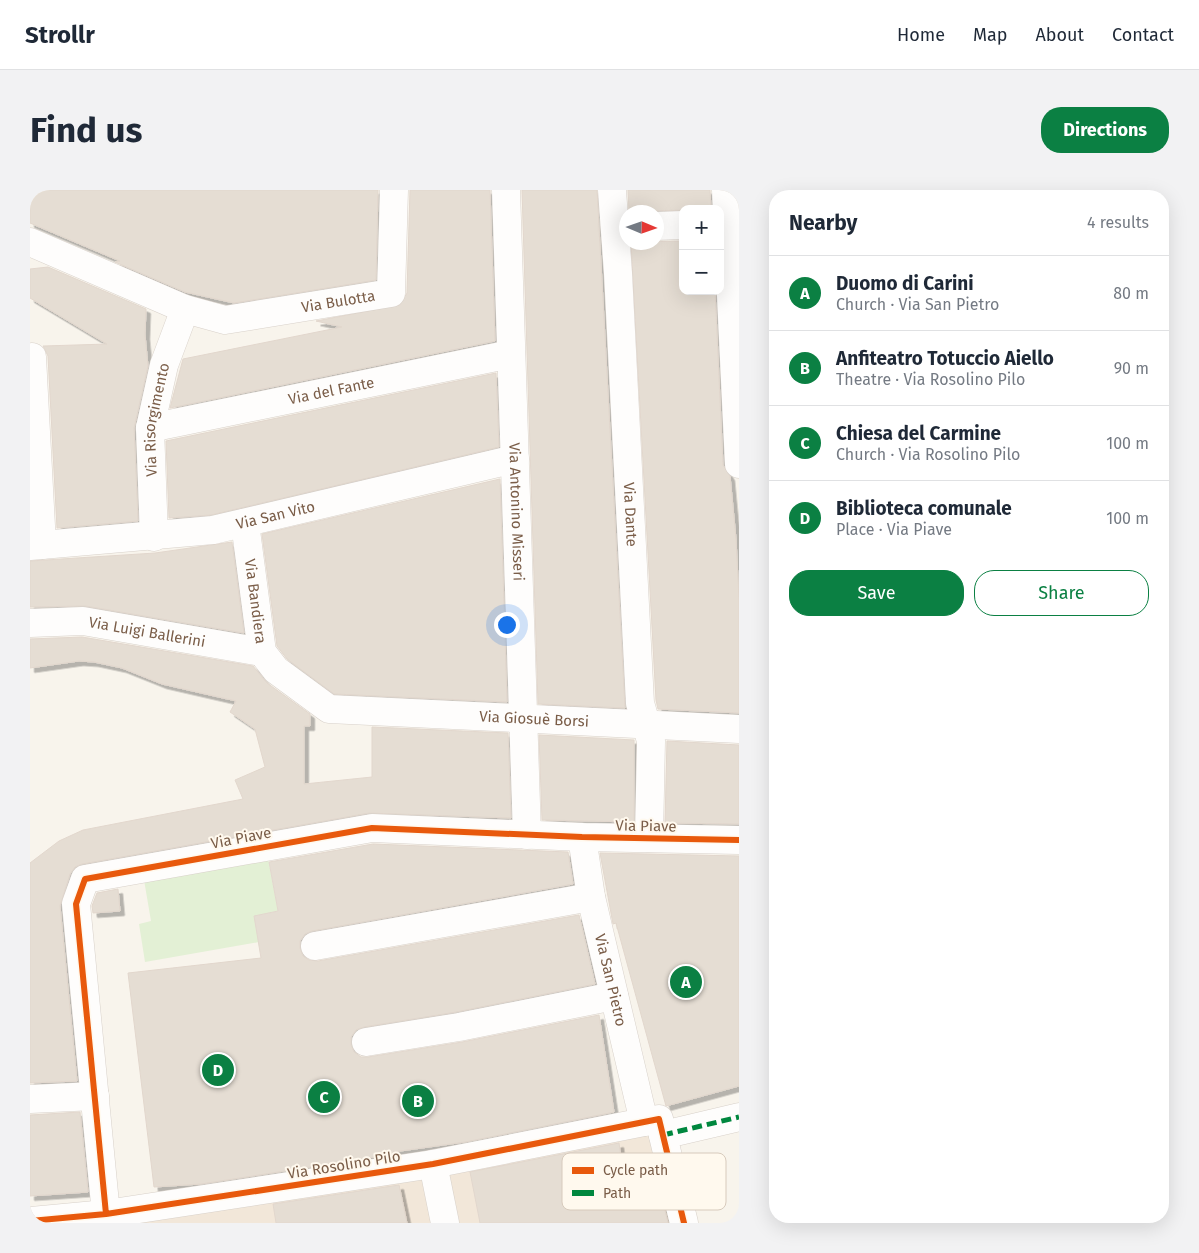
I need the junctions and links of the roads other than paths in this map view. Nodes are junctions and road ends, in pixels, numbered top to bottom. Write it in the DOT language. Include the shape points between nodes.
graph roads {
  1 [pos="394,190"];
  2 [pos="506,190"];
  3 [pos="612,190"];
  4 [pos="728,211"];
  5 [pos="619,219"];
  6 [pos="679,224"];
  7 [pos="664,225"];
  8 [pos="30,242"];
  9 [pos="622,250"];
  10 [pos="185,308"];
  11 [pos="512,354"];
  12 [pos="32,357"];
  13 [pos="150,428"];
  14 [pos="515,459"];
  15 [pos="739,464"];
  16 [pos="245,523"];
  17 [pos="154,537"];
  18 [pos="36,546"];
  19 [pos="30,623"];
  20 [pos="262,652"];
  21 [pos="329,709"];
  22 [pos="524,718"];
  23 [pos="646,724"];
  24 [pos="739,729"];
  25 [pos="526,835"];
  26 [pos="582,837"];
  27 [pos="649,838"];
  28 [pos="739,840"];
  29 [pos="591,897"];
  30 [pos="315,946"];
  31 [pos="614,996"];
  32 [pos="366,1042"];
  33 [pos="95,1096"];
  34 [pos="30,1099"];
  35 [pos="739,1117"];
  36 [pos="656,1125"];
  37 [pos="664,1153"];
  38 [pos="433,1164"];
  39 [pos="680,1210"];
  40 [pos="106,1214"];
  41 [pos="40,1222"];
  42 [pos="445,1223"];
  43 [pos="684,1223"];
  1 -- 10 [label="street, Via Bulotta" via="392,293 225,320"];
  2 -- 11 [label="street, Via Antonino Misseri"];
  3 -- 5 [label="street, Via Dante"];
  4 -- 15 [label="street"];
  6 -- 7 [label="street"];
  8 -- 10 [label="street"];
  9 -- 23 [label="street, Via Dante" via="640,703"];
  10 -- 13 [label="street, Via Risorgimento" via="164,365"];
  11 -- 13 [label="street, Via del Fante"];
  11 -- 14 [label="street, Via Antonino Misseri"];
  12 -- 18 [label="street"];
  13 -- 17 [label="street, Via Risorgimento"];
  14 -- 16 [label="street, Via San Vito"];
  14 -- 22 [label="street, Via Antonino Misseri"];
  16 -- 17 [label="street, Via San Vito"];
  16 -- 20 [label="street, Via Bandiera"];
  17 -- 18 [label="street, Via San Vito"];
  19 -- 20 [label="street, Via Luigi Ballerini" via="83,621"];
  20 -- 21 [label="street, Via Bandiera" via="276,670"];
  21 -- 22 [label="street, Via Giosuè Borsi"];
  22 -- 23 [label="street, Via Giosuè Borsi"];
  22 -- 25 [label="street, Via Antonino Misseri"];
  23 -- 24 [label="street, Via Giosuè Borsi"];
  23 -- 27 [label="street, Via Dante" via="651,741"];
  25 -- 26 [label="street, Via Piave"];
  25 -- 33 [label="street, Via Piave" via="372,828 85,879 76,904"];
  26 -- 27 [label="street, Via Piave"];
  26 -- 29 [label="street, Via San Pietro"];
  27 -- 28 [label="street, Via Piave"];
  29 -- 30 [label="street"];
  29 -- 31 [label="street, Via San Pietro"];
  31 -- 32 [label="street"];
  31 -- 36 [label="street, Via San Pietro"];
  33 -- 34 [label="street"];
  33 -- 40 [label="street, Via Piave"];
  35 -- 36 [label="street, Via Rosolino Pilo"];
  36 -- 37 [label="street, Via San Pietro"];
  36 -- 38 [label="street, Via Rosolino Pilo"];
  38 -- 40 [label="street, Via Rosolino Pilo"];
  38 -- 42 [label="street"];
  39 -- 43 [label="street, Via San Pietro"];
  40 -- 41 [label="street, Via Rosolino Pilo"];
}
